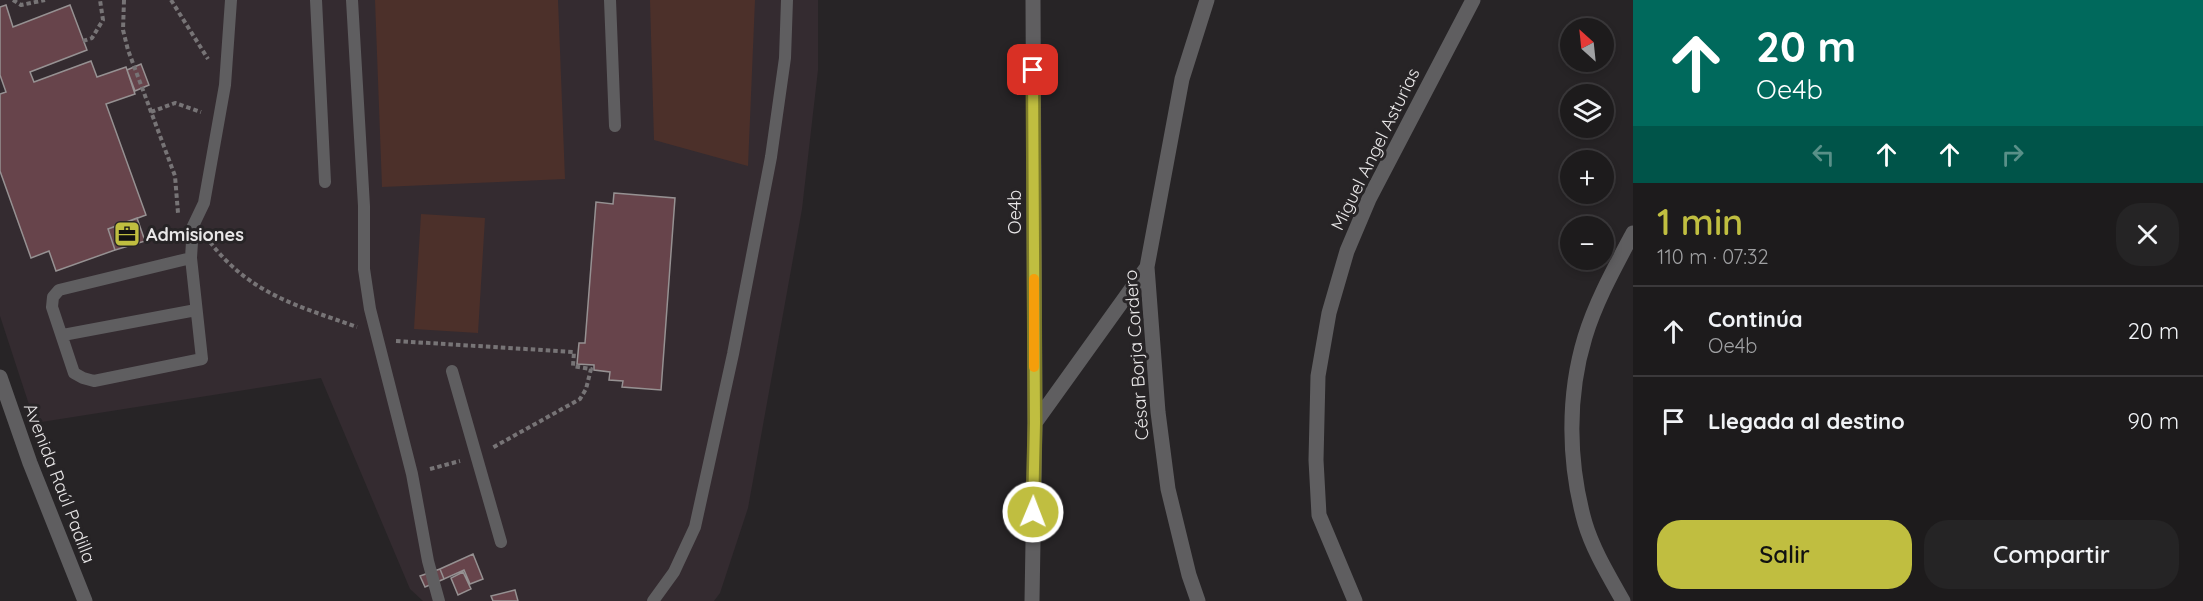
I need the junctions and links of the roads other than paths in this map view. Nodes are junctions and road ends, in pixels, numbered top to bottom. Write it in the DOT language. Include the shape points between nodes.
graph roads {
  1 [pos="231,0"];
  2 [pos="316,0"];
  3 [pos="352,0"];
  4 [pos="610,0"];
  5 [pos="787,0"];
  6 [pos="1033,0"];
  7 [pos="1207,0"];
  8 [pos="1473,0"];
  9 [pos="615,126"];
  10 [pos="325,182"];
  11 [pos="1633,233"];
  12 [pos="191,258"];
  13 [pos="1148,267"];
  14 [pos="196,310"];
  15 [pos="63,336"];
  16 [pos="452,371"];
  17 [pos="0,378"];
  18 [pos="1035,423"];
  19 [pos="501,542"];
  20 [pos="659,598"];
  21 [pos="85,601"];
  22 [pos="439,601"];
  23 [pos="1032,601"];
  24 [pos="1198,601"];
  25 [pos="1355,601"];
  26 [pos="1623,601"];
  1 -- 12 [label="lane" via="225,85 204,203 193,226"];
  2 -- 10 [label="lane"];
  3 -- 22 [label="lane" via="364,268 370,309"];
  4 -- 9 [label="lane"];
  5 -- 20 [label="lane" via="785,58 771,157 733,354 695,527"];
  6 -- 18 [label="street, Oe4b"];
  7 -- 13 [label="street, César Borja Cordero" via="1182,80"];
  8 -- 25 [label="street, Miguel Angel Asturias" via="1369,199 1347,252 1329,314 1318,376 1319,515"];
  11 -- 26 [label="street" via="1603,290 1585,336 1575,381 1572,428 1575,479 1586,524 1603,567"];
  12 -- 14 [label="lane"];
  12 -- 15 [label="lane" via="59,290 52,307"];
  13 -- 18 [label="street"];
  13 -- 24 [label="street, César Borja Cordero" via="1158,412 1168,489"];
  14 -- 15 [label="lane"];
  14 -- 15 [label="lane" via="202,359 94,381 74,373"];
  16 -- 19 [label="lane"];
  17 -- 21 [label="street, Avenida Raúl Padilla"];
  18 -- 23 [label="street"];
}
